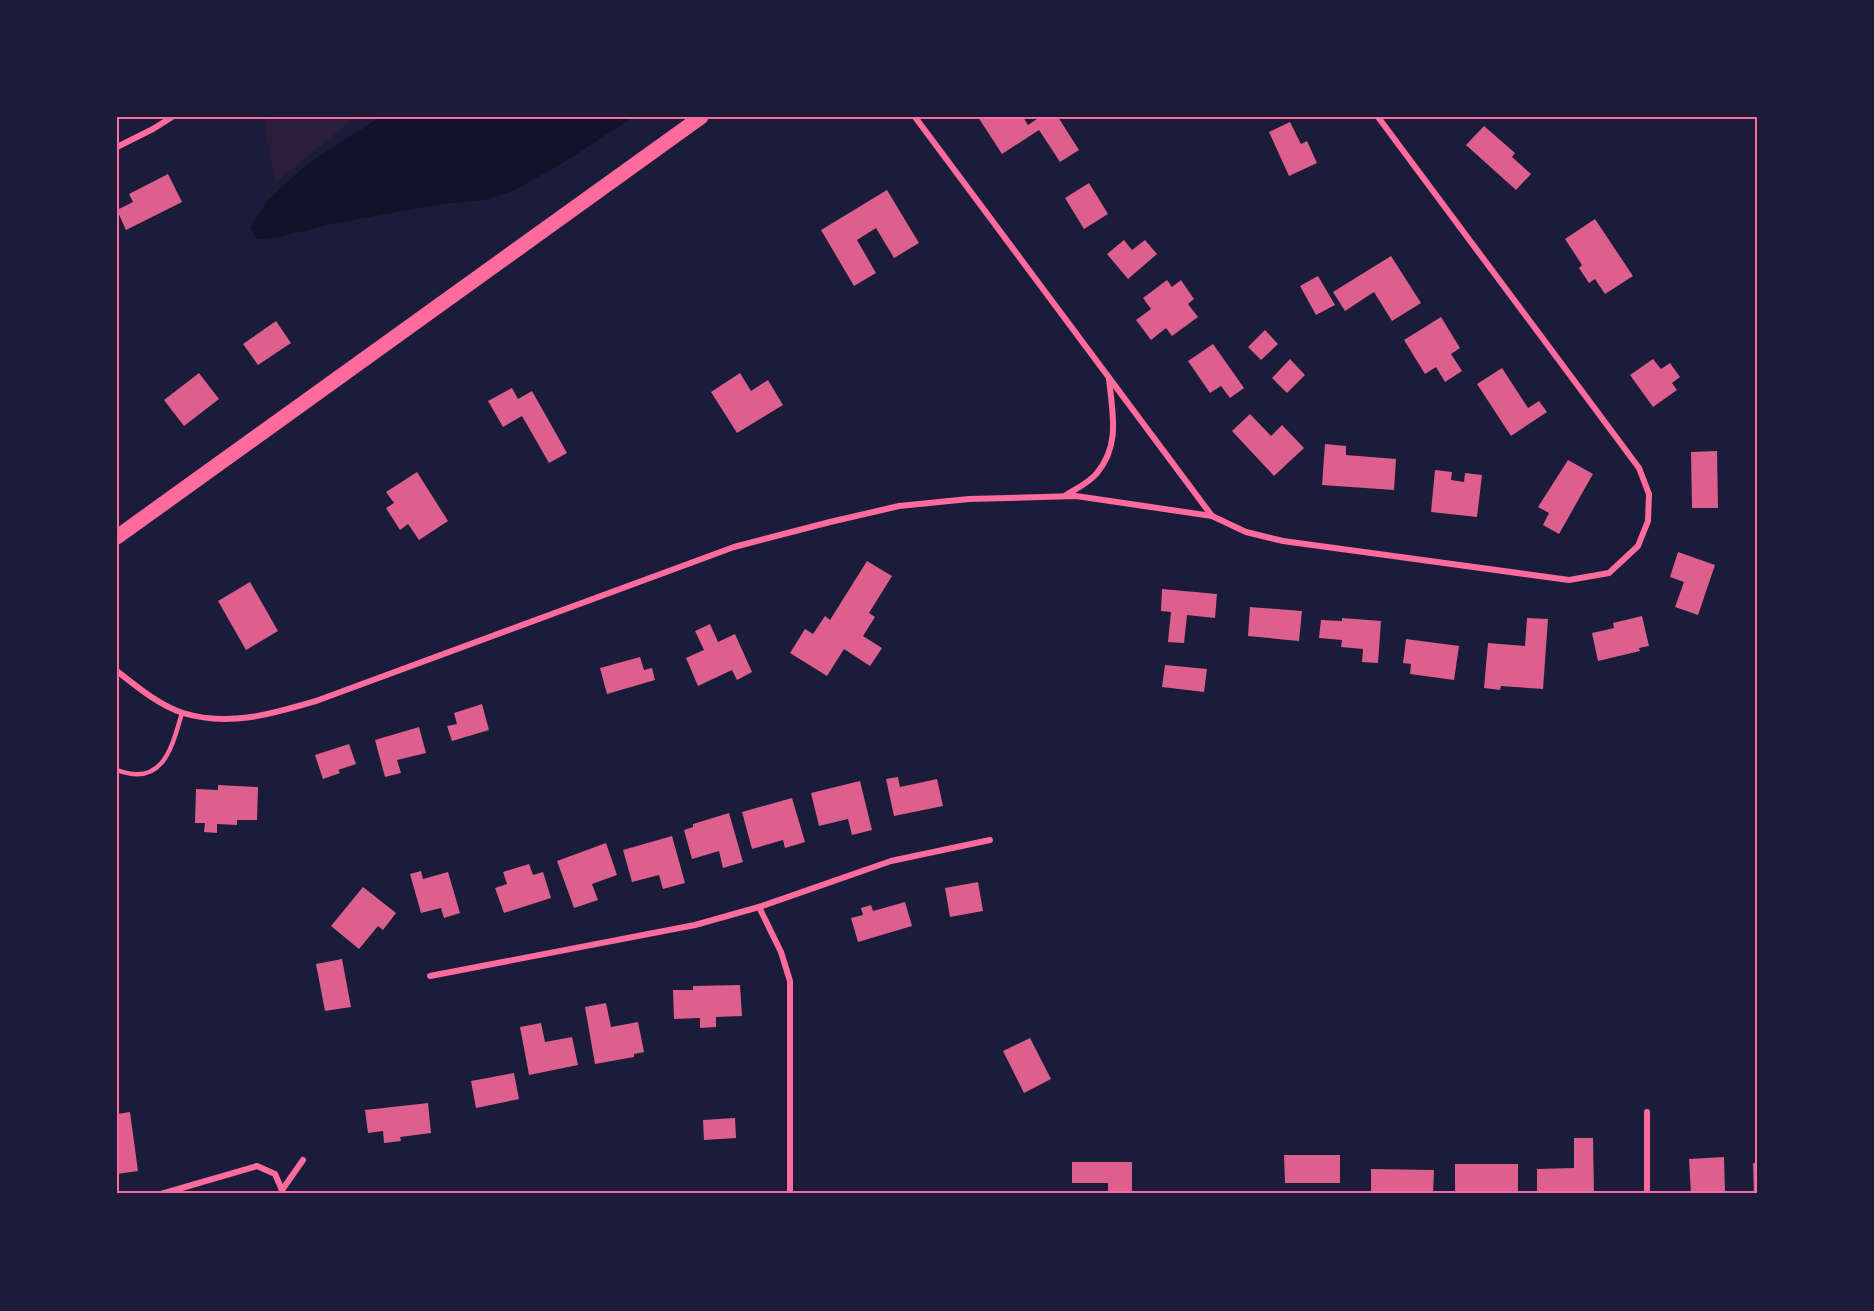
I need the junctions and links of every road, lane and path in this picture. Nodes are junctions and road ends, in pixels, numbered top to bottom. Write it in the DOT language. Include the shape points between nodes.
graph roads {
  1 [pos="172,117"];
  2 [pos="701,117"];
  3 [pos="915,117"];
  4 [pos="1378,117"];
  5 [pos="117,147"];
  6 [pos="1109,378"];
  7 [pos="1065,496"];
  8 [pos="1212,516"];
  9 [pos="117,537"];
  10 [pos="117,670"];
  11 [pos="182,713"];
  12 [pos="117,770"];
  13 [pos="990,840"];
  14 [pos="759,907"];
  15 [pos="430,976"];
  16 [pos="1647,1112"];
  17 [pos="303,1160"];
  18 [pos="281,1192"];
  19 [pos="161,1194"];
  20 [pos="790,1194"];
  21 [pos="1647,1194"];
  1 -- 5 [label="street"];
  2 -- 9 [label="main road"];
  3 -- 6 [label="street"];
  4 -- 8 [label="street" via="1639,468 1649,494 1648,521 1638,546 1608,573 1569,580 1283,541 1246,532"];
  6 -- 7 [label="street" via="1115,424 1108,454 1096,474"];
  6 -- 8 [label="street"];
  7 -- 8 [label="street"];
  7 -- 11 [label="street" via="899,506 830,522 734,547 272,714 226,721"];
  10 -- 11 [label="street" via="143,692"];
  11 -- 12 [label="lane" via="164,763 141,775"];
  13 -- 14 [label="street" via="891,861"];
  14 -- 15 [label="street" via="695,925"];
  14 -- 20 [label="street" via="790,981"];
  16 -- 21 [label="street"];
  17 -- 18 [label="street"];
  18 -- 19 [label="street" via="275,1174 257,1166"];
}
